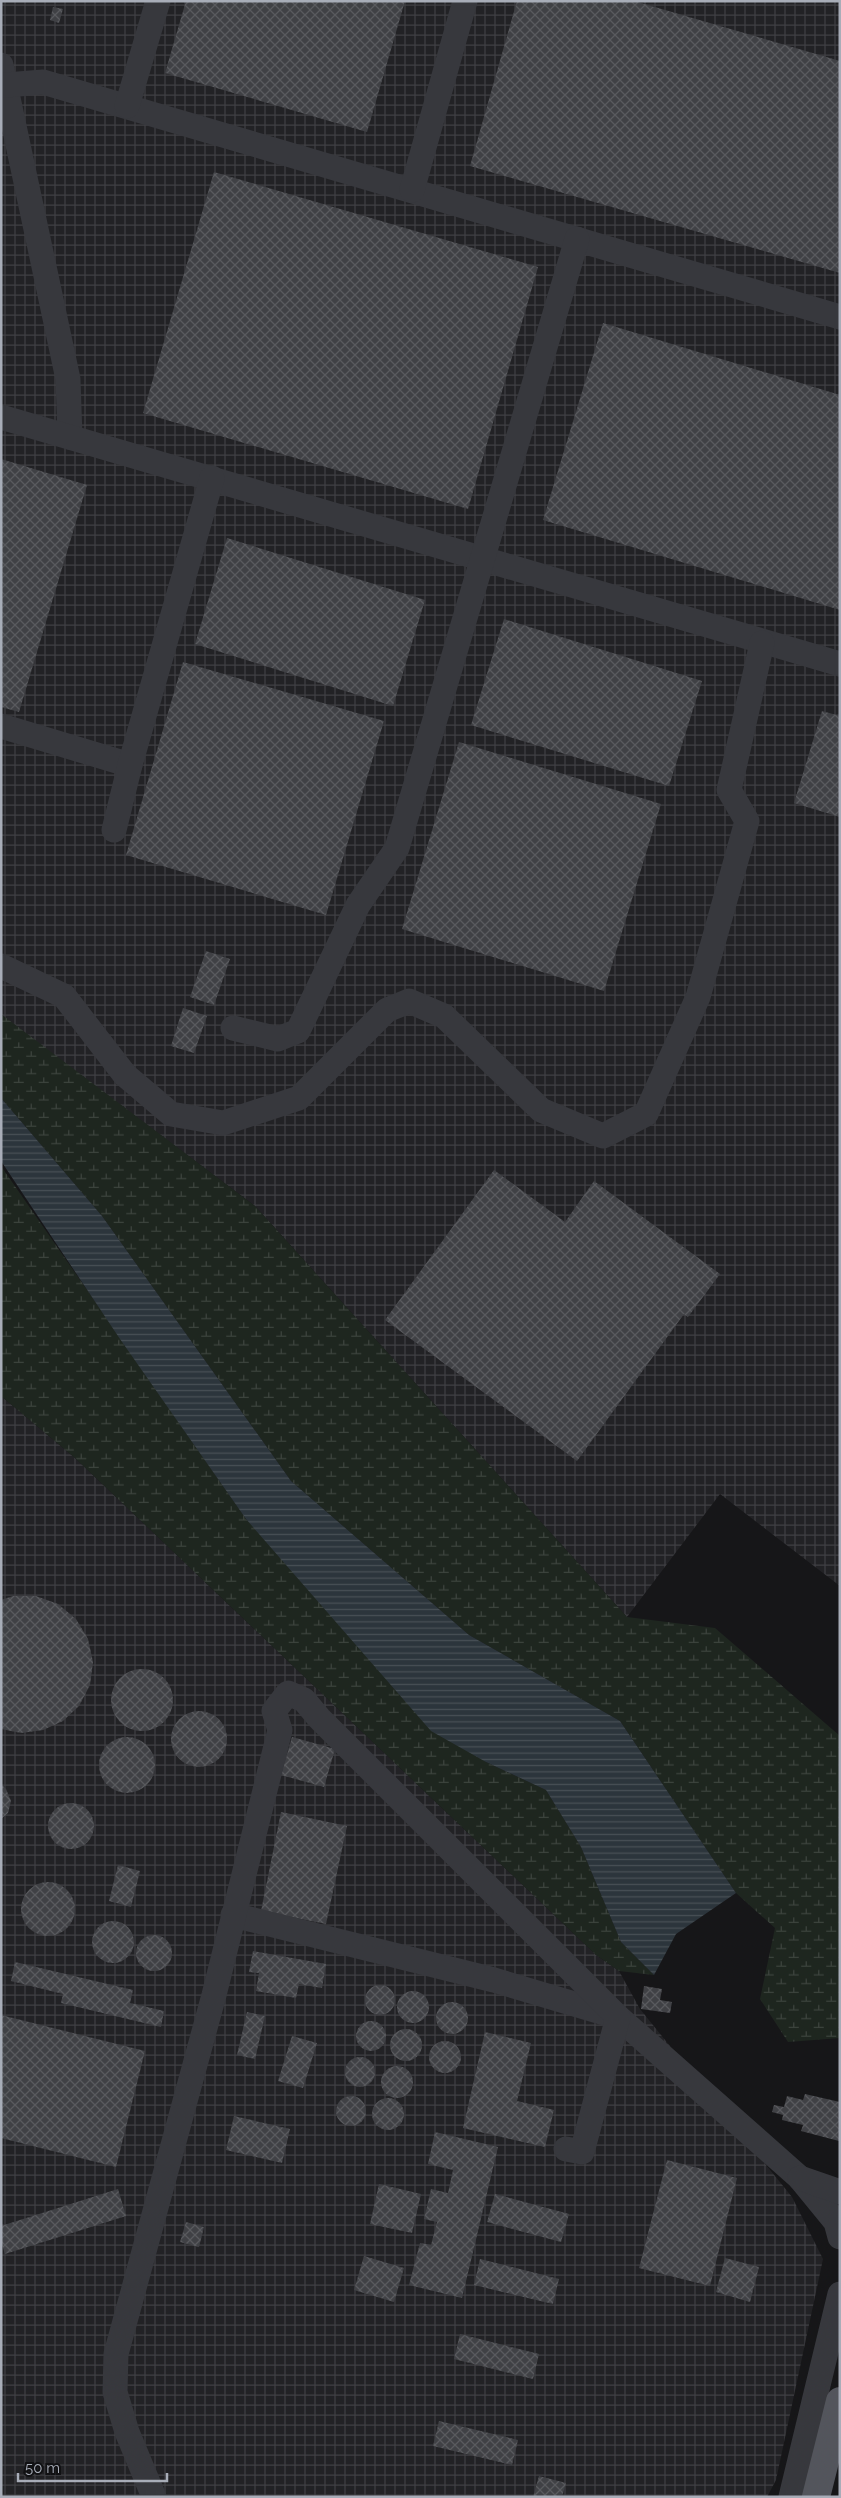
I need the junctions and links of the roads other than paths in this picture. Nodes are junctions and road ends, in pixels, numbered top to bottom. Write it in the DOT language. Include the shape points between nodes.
graph roads {
  1 [pos="158,1"];
  2 [pos="465,1"];
  3 [pos="4,75"];
  4 [pos="127,106"];
  5 [pos="412,190"];
  6 [pos="577,240"];
  7 [pos="840,317"];
  8 [pos="1,417"];
  9 [pos="70,437"];
  10 [pos="212,478"];
  11 [pos="483,561"];
  12 [pos="762,643"];
  13 [pos="840,664"];
  14 [pos="1,726"];
  15 [pos="130,765"];
  16 [pos="114,830"];
  17 [pos="1,966"];
  18 [pos="233,1028"];
  19 [pos="233,1915"];
  20 [pos="618,2017"];
  21 [pos="566,2149"];
  22 [pos="800,2178"];
  23 [pos="840,2192"];
  24 [pos="840,2237"];
  25 [pos="840,2294"];
  26 [pos="840,2402"];
  27 [pos="154,2497"];
  28 [pos="791,2497"];
  29 [pos="816,2497"];
  1 -- 4 [label="street"];
  2 -- 5 [label="street"];
  3 -- 4 [label="street" via="43,82"];
  3 -- 9 [label="street" via="68,379"];
  4 -- 5 [label="street"];
  5 -- 6 [label="street"];
  6 -- 7 [label="street"];
  6 -- 11 [label="street"];
  8 -- 9 [label="street"];
  9 -- 10 [label="street"];
  10 -- 11 [label="street"];
  10 -- 15 [label="street"];
  11 -- 12 [label="street"];
  11 -- 18 [label="street" via="397,848 358,905 298,1030 278,1038"];
  12 -- 13 [label="street"];
  12 -- 17 [label="street" via="729,790 747,821 698,996 646,1114 603,1136 541,1110 444,1016 409,1001 387,1010 299,1098 223,1123 171,1114 125,1075 64,996"];
  14 -- 15 [label="street"];
  15 -- 16 [label="street"];
  19 -- 20 [label="street" via="494,1980"];
  19 -- 20 [label="street" via="280,1730 274,1711 288,1693 304,1700"];
  19 -- 27 [label="street" via="116,2354 116,2392 127,2432"];
  20 -- 21 [label="street" via="582,2152"];
  20 -- 22 [label="street"];
  22 -- 23 [label="street"];
  22 -- 24 [label="street" via="836,2222"];
  25 -- 28 [label="street"];
  26 -- 29 [label="main road"];
}
